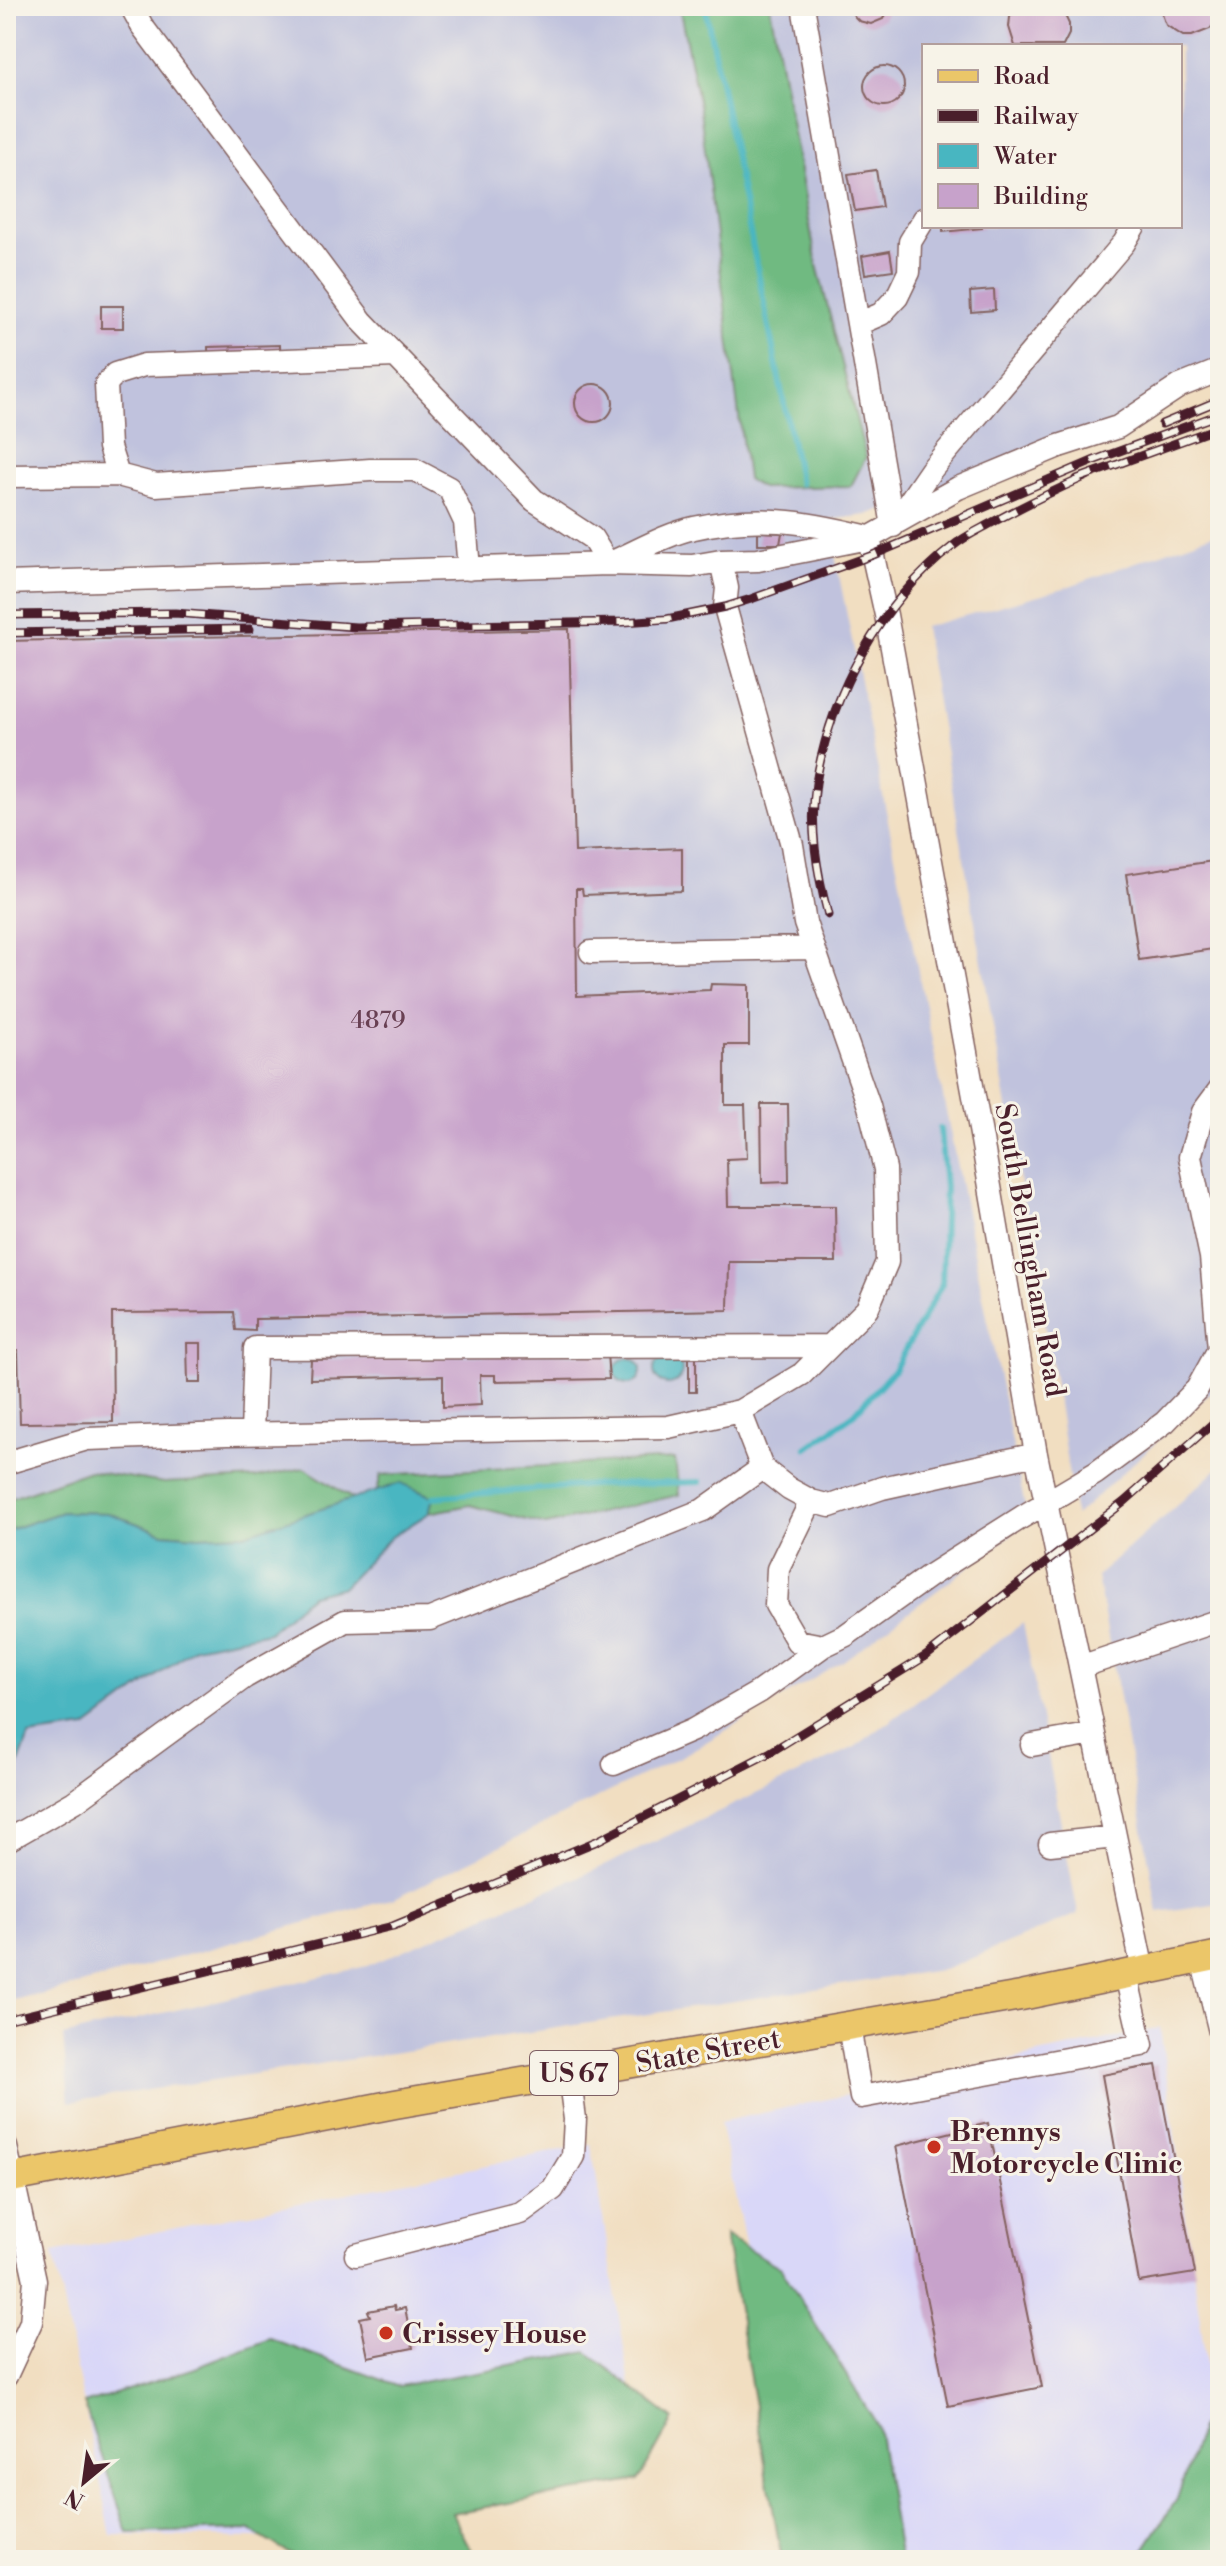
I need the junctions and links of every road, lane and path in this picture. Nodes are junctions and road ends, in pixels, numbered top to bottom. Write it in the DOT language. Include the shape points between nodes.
graph roads {
  1 [pos="131,6"];
  2 [pos="803,6"];
  3 [pos="922,222"];
  4 [pos="1133,228"];
  5 [pos="858,324"];
  6 [pos="396,356"];
  7 [pos="1220,370"];
  8 [pos="118,475"];
  9 [pos="6,476"];
  10 [pos="893,526"];
  11 [pos="869,538"];
  12 [pos="721,561"];
  13 [pos="608,564"];
  14 [pos="469,569"];
  15 [pos="6,583"];
  16 [pos="814,948"];
  17 [pos="591,952"];
  18 [pos="1220,1089"];
  19 [pos="830,1346"];
  20 [pos="740,1411"];
  21 [pos="252,1433"];
  22 [pos="1036,1454"];
  23 [pos="6,1463"];
  24 [pos="762,1468"];
  25 [pos="811,1501"];
  26 [pos="1046,1504"];
  27 [pos="1220,1620"];
  28 [pos="823,1646"];
  29 [pos="1080,1667"];
  30 [pos="1094,1734"];
  31 [pos="1032,1745"];
  32 [pos="614,1764"];
  33 [pos="1115,1837"];
  34 [pos="6,1841"];
  35 [pos="1050,1844"];
  36 [pos="1211,1957"];
  37 [pos="1135,1973"];
  38 [pos="849,2026"];
  39 [pos="1220,2032"];
  40 [pos="569,2074"];
  41 [pos="6,2147"];
  42 [pos="10,2178"];
  43 [pos="356,2255"];
  44 [pos="6,2376"];
  1 -- 6 [label="street" via="362,321"];
  2 -- 5 [label="street"];
  3 -- 5 [label="street" via="910,242 909,272 897,297 881,314"];
  4 -- 10 [label="street" via="931,470"];
  5 -- 10 [label="street"];
  6 -- 8 [label="street" via="144,365 115,374 106,384 109,447"];
  6 -- 13 [label="street" via="534,500 592,538"];
  7 -- 10 [label="street" via="1180,386 1118,427 958,488"];
  8 -- 9 [label="street"];
  8 -- 14 [label="street" via="156,485 415,470 449,488 465,522"];
  10 -- 11 [label="street"];
  11 -- 12 [label="street" via="758,560"];
  11 -- 13 [label="street" via="818,525 759,519 691,528"];
  11 -- 22 [label="street, South Bellingham Road"];
  12 -- 13 [label="street" via="692,566"];
  12 -- 16 [label="street" via="725,607 792,845"];
  13 -- 14 [label="street"];
  14 -- 15 [label="street"];
  16 -- 17 [label="street"];
  16 -- 19 [label="street" via="869,1106 885,1169 887,1262 867,1309"];
  18 -- 26 [label="street" via="1203,1112 1190,1157 1211,1257 1219,1349 1197,1389 1165,1422"];
  19 -- 20 [label="street" via="802,1374"];
  19 -- 21 [label="street" via="255,1348"];
  20 -- 21 [label="street" via="668,1427"];
  20 -- 24 [label="street"];
  21 -- 23 [label="street" via="87,1439"];
  22 -- 25 [label="street" via="882,1488 830,1506"];
  22 -- 26 [label="street, South Bellingham Road"];
  24 -- 25 [label="street"];
  24 -- 34 [label="street" via="703,1510 430,1619 345,1621 245,1677 74,1802"];
  25 -- 28 [label="street" via="778,1569 776,1605 797,1641"];
  26 -- 28 [label="street"];
  26 -- 29 [label="street, South Bellingham Road"];
  27 -- 29 [label="street"];
  28 -- 32 [label="street" via="706,1722"];
  29 -- 30 [label="street, South Bellingham Road"];
  30 -- 31 [label="street"];
  30 -- 33 [label="street, South Bellingham Road"];
  33 -- 35 [label="street"];
  33 -- 37 [label="street, South Bellingham Road"];
  36 -- 37 [label="main road, State Street / US 67"];
  36 -- 39 [label="street"];
  37 -- 38 [label="main road, State Street / US 67"];
  37 -- 38 [label="street, South Bellingham Road" via="1142,2045 861,2097"];
  38 -- 40 [label="main road, State Street / US 67"];
  40 -- 42 [label="main road, State Street / US 67"];
  40 -- 43 [label="street" via="573,2156 553,2189 520,2213"];
  41 -- 42 [label="street"];
  42 -- 44 [label="street" via="35,2280 31,2322"];
}
